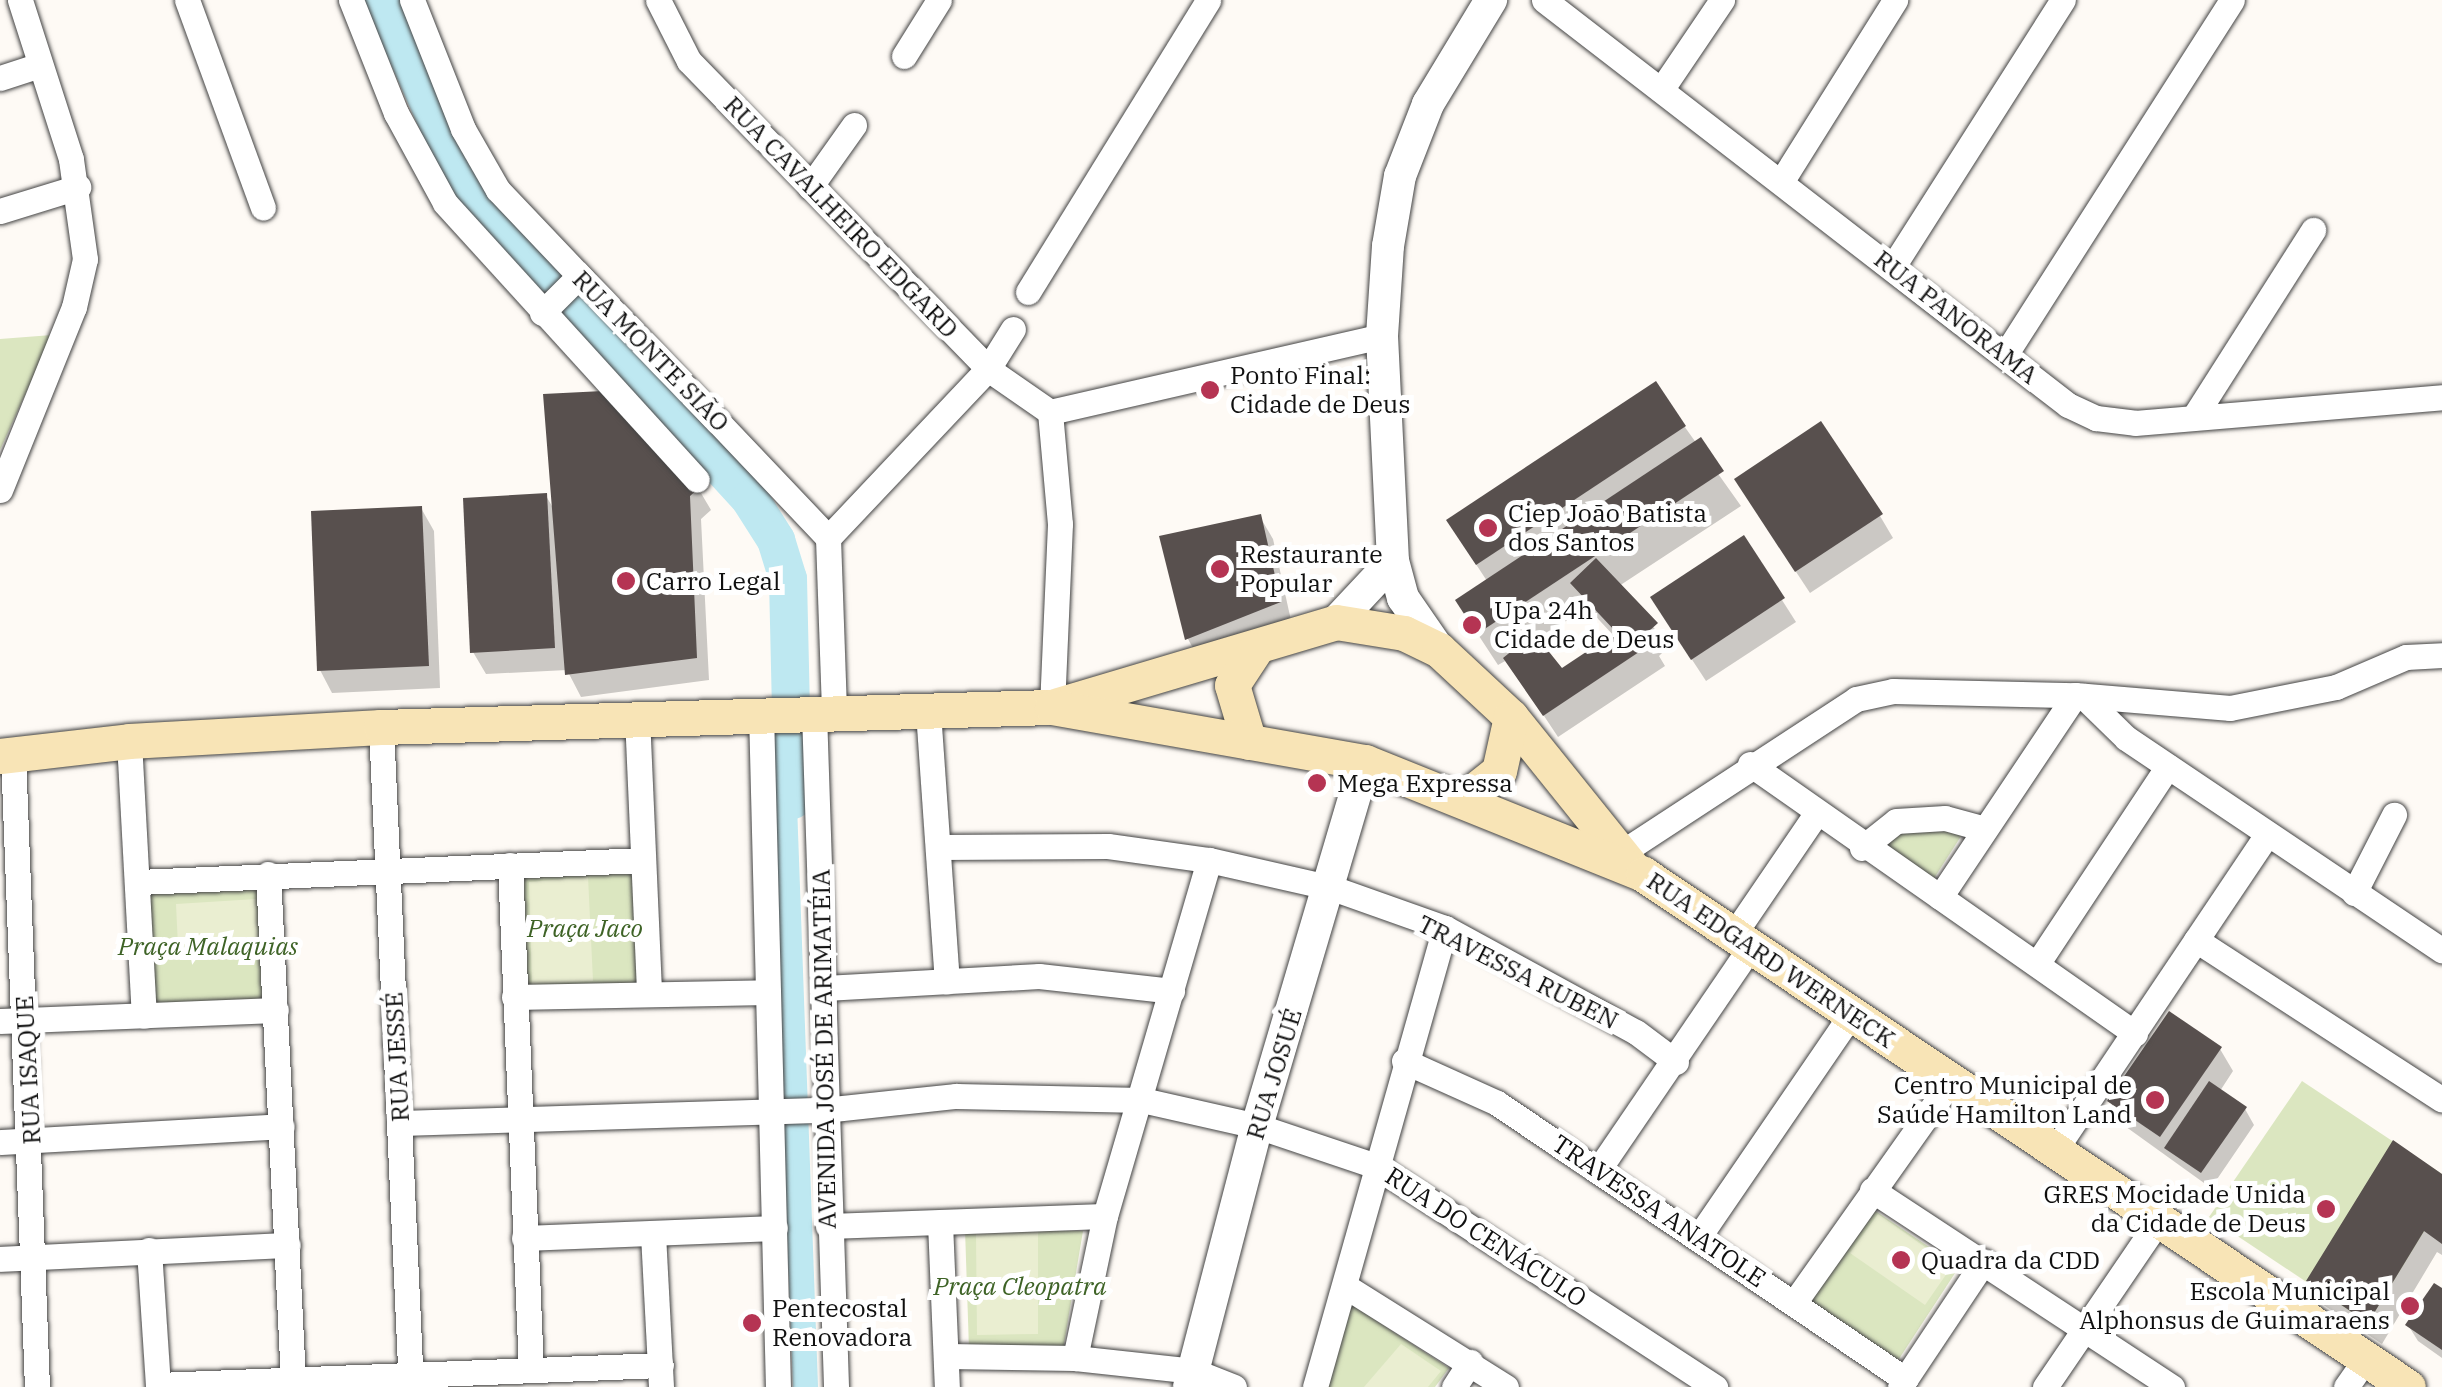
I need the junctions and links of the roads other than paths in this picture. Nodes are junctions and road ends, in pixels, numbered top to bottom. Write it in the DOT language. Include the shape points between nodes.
graph roads {
  1 [pos="20,0"];
  2 [pos="187,0"];
  3 [pos="351,0"];
  4 [pos="412,0"];
  5 [pos="939,0"];
  6 [pos="1208,0"];
  7 [pos="1491,0"];
  8 [pos="1544,0"];
  9 [pos="1722,0"];
  10 [pos="1895,0"];
  11 [pos="2063,0"];
  12 [pos="2232,0"];
  13 [pos="662,3"];
  14 [pos="904,56"];
  15 [pos="40,64"];
  16 [pos="0,78"];
  17 [pos="1661,90"];
  18 [pos="854,124"];
  19 [pos="1782,182"];
  20 [pos="78,188"];
  21 [pos="810,188"];
  22 [pos="262,208"];
  23 [pos="0,211"];
  24 [pos="2314,230"];
  25 [pos="1892,268"];
  26 [pos="1028,292"];
  27 [pos="560,296"];
  28 [pos="1013,329"];
  29 [pos="1382,336"];
  30 [pos="2005,354"];
  31 [pos="988,369"];
  32 [pos="2442,397"];
  33 [pos="1050,412"];
  34 [pos="2194,417"];
  35 [pos="697,480"];
  36 [pos="0,490"];
  37 [pos="828,538"];
  38 [pos="1394,561"];
  39 [pos="1336,622"];
  40 [pos="1255,650"];
  41 [pos="1439,650"];
  42 [pos="2442,655"];
  43 [pos="2079,696"];
  44 [pos="1052,707"];
  45 [pos="928,711"];
  46 [pos="796,712"];
  47 [pos="636,716"];
  48 [pos="1511,717"];
  49 [pos="381,727"];
  50 [pos="129,741"];
  51 [pos="1249,742"];
  52 [pos="7,755"];
  53 [pos="1364,762"];
  54 [pos="1750,764"];
  55 [pos="2168,766"];
  56 [pos="1465,798"];
  57 [pos="1816,814"];
  58 [pos="2394,815"];
  59 [pos="1985,829"];
  60 [pos="2267,834"];
  61 [pos="939,847"];
  62 [pos="1862,848"];
  63 [pos="643,860"];
  64 [pos="1209,860"];
  65 [pos="1627,860"];
  66 [pos="510,865"];
  67 [pos="386,868"];
  68 [pos="268,874"];
  69 [pos="139,882"];
  70 [pos="1332,888"];
  71 [pos="2354,893"];
  72 [pos="1940,897"];
  73 [pos="1444,928"];
  74 [pos="1743,939"];
  75 [pos="2196,940"];
  76 [pos="2442,950"];
  77 [pos="2037,964"];
  78 [pos="947,981"];
  79 [pos="825,988"];
  80 [pos="1172,991"];
  81 [pos="768,992"];
  82 [pos="649,993"];
  83 [pos="514,997"];
  84 [pos="276,1010"];
  85 [pos="1852,1013"];
  86 [pos="144,1016"];
  87 [pos="13,1021"];
  88 [pos="2135,1034"];
  89 [pos="1404,1061"];
  90 [pos="1676,1062"];
  91 [pos="1952,1080"];
  92 [pos="1142,1100"];
  93 [pos="2442,1100"];
  94 [pos="776,1110"];
  95 [pos="820,1110"];
  96 [pos="520,1120"];
  97 [pos="401,1122"];
  98 [pos="282,1126"];
  99 [pos="1257,1126"];
  100 [pos="0,1142"];
  101 [pos="32,1142"];
  102 [pos="2057,1147"];
  103 [pos="1376,1166"];
  104 [pos="1599,1170"];
  105 [pos="1872,1190"];
  106 [pos="1105,1216"];
  107 [pos="2161,1217"];
  108 [pos="940,1223"];
  109 [pos="828,1226"];
  110 [pos="775,1228"];
  111 [pos="653,1234"];
  112 [pos="1700,1235"];
  113 [pos="524,1238"];
  114 [pos="288,1245"];
  115 [pos="149,1250"];
  116 [pos="34,1258"];
  117 [pos="0,1259"];
  118 [pos="1984,1261"];
  119 [pos="1345,1286"];
  120 [pos="1794,1303"];
  121 [pos="2085,1328"];
  122 [pos="947,1356"];
  123 [pos="1075,1358"];
  124 [pos="1470,1362"];
  125 [pos="531,1370"];
  126 [pos="2356,1373"];
  127 [pos="661,1376"];
  128 [pos="1192,1379"];
  129 [pos="293,1380"];
  130 [pos="411,1382"];
  131 [pos="1902,1383"];
  132 [pos="158,1386"];
  133 [pos="37,1387"];
  134 [pos="778,1387"];
  135 [pos="836,1387"];
  136 [pos="946,1387"];
  137 [pos="1234,1387"];
  138 [pos="1315,1387"];
  139 [pos="1454,1387"];
  140 [pos="1506,1387"];
  141 [pos="1715,1387"];
  142 [pos="2045,1387"];
  143 [pos="2172,1387"];
  144 [pos="2408,1387"];
  1 -- 15 [label="street"];
  2 -- 22 [label="street"];
  3 -- 27 [label="street, RUA MONTE SIÃO" via="396,112 445,203"];
  4 -- 27 [label="street, RUA MONTE SIÃO" via="477,158"];
  5 -- 14 [label="street"];
  6 -- 26 [label="street"];
  7 -- 29 [label="street" via="1428,104 1400,176"];
  8 -- 17 [label="street, RUA PANORAMA"];
  9 -- 17 [label="street"];
  10 -- 19 [label="street"];
  11 -- 25 [label="street"];
  12 -- 30 [label="street"];
  13 -- 21 [label="street, RUA CAVALHEIRO EDGARD" via="689,61"];
  15 -- 16 [label="street"];
  15 -- 20 [label="street"];
  17 -- 19 [label="street, RUA PANORAMA"];
  18 -- 21 [label="street"];
  19 -- 25 [label="street, RUA PANORAMA"];
  20 -- 23 [label="street"];
  20 -- 36 [label="street" via="85,234 82,282"];
  21 -- 31 [label="street, RUA CAVALHEIRO EDGARD"];
  24 -- 34 [label="street"];
  25 -- 30 [label="street, RUA PANORAMA"];
  27 -- 35 [label="street, RUA MONTE SIÃO"];
  27 -- 37 [label="street, RUA MONTE SIÃO"];
  28 -- 31 [label="street"];
  29 -- 33 [label="street"];
  29 -- 38 [label="street"];
  30 -- 34 [label="street, RUA PANORAMA" via="2068,405 2096,418 2135,423"];
  31 -- 33 [label="street, RUA CAVALHEIRO EDGARD"];
  31 -- 37 [label="street"];
  32 -- 34 [label="street, RUA PANORAMA"];
  33 -- 44 [label="street" via="1060,524"];
  37 -- 46 [label="street"];
  38 -- 39 [label="street"];
  38 -- 41 [label="street" via="1403,598"];
  39 -- 40 [label="main road"];
  39 -- 41 [label="main road" via="1393,630"];
  40 -- 44 [label="main road"];
  40 -- 51 [label="main road" via="1232,685"];
  41 -- 48 [label="main road"];
  42 -- 43 [label="street" via="2406,657 2336,687 2230,708"];
  43 -- 54 [label="street" via="1893,691 1856,698"];
  43 -- 55 [label="street"];
  43 -- 59 [label="street"];
  44 -- 45 [label="main road"];
  44 -- 51 [label="main road"];
  45 -- 46 [label="main road"];
  45 -- 61 [label="street"];
  46 -- 47 [label="main road"];
  46 -- 79 [label="street, AVENIDA JOSÉ DE ARIMATÉIA"];
  46 -- 81 [label="street, AVENIDA JOSÉ DE ARIMATÉIA"];
  47 -- 49 [label="main road"];
  47 -- 63 [label="street"];
  48 -- 56 [label="main road" via="1511,741 1499,771"];
  48 -- 65 [label="main road"];
  49 -- 50 [label="main road"];
  49 -- 67 [label="street, RUA JESSÉ"];
  50 -- 52 [label="main road"];
  50 -- 69 [label="street"];
  51 -- 53 [label="main road"];
  52 -- 87 [label="street, RUA ISAQUE"];
  53 -- 56 [label="main road"];
  53 -- 70 [label="street, RUA JOSUÉ"];
  54 -- 57 [label="street"];
  54 -- 65 [label="street"];
  55 -- 60 [label="street"];
  55 -- 77 [label="street"];
  56 -- 65 [label="main road"];
  57 -- 62 [label="street"];
  57 -- 74 [label="street"];
  58 -- 71 [label="street"];
  59 -- 62 [label="street" via="1945,818 1896,821"];
  59 -- 72 [label="street"];
  60 -- 71 [label="street"];
  60 -- 75 [label="street"];
  61 -- 64 [label="street, TRAVESSA RUBEN" via="1108,846"];
  61 -- 78 [label="street"];
  62 -- 72 [label="street"];
  63 -- 66 [label="street"];
  63 -- 82 [label="street"];
  64 -- 70 [label="street, TRAVESSA RUBEN"];
  64 -- 80 [label="street"];
  65 -- 74 [label="main road, RUA EDGARD WERNECK"];
  66 -- 67 [label="street"];
  66 -- 83 [label="street"];
  67 -- 68 [label="street"];
  67 -- 97 [label="street, RUA JESSÉ"];
  68 -- 69 [label="street"];
  68 -- 84 [label="street"];
  69 -- 86 [label="street"];
  70 -- 73 [label="street, TRAVESSA RUBEN"];
  70 -- 99 [label="street, RUA JOSUÉ"];
  71 -- 76 [label="street"];
  72 -- 77 [label="street"];
  73 -- 89 [label="street"];
  73 -- 90 [label="street, TRAVESSA RUBEN" via="1636,1032"];
  74 -- 85 [label="main road, RUA EDGARD WERNECK"];
  74 -- 90 [label="street"];
  75 -- 88 [label="street"];
  75 -- 93 [label="street"];
  77 -- 88 [label="street"];
  78 -- 79 [label="street"];
  78 -- 80 [label="street" via="1074,977"];
  79 -- 95 [label="street, AVENIDA JOSÉ DE ARIMATÉIA"];
  80 -- 92 [label="street"];
  81 -- 82 [label="street"];
  81 -- 94 [label="street, AVENIDA JOSÉ DE ARIMATÉIA"];
  82 -- 83 [label="street"];
  83 -- 96 [label="street"];
  84 -- 86 [label="street"];
  84 -- 98 [label="street"];
  85 -- 91 [label="main road, RUA EDGARD WERNECK"];
  85 -- 112 [label="street"];
  86 -- 87 [label="street"];
  87 -- 101 [label="street, RUA ISAQUE"];
  88 -- 102 [label="street"];
  89 -- 103 [label="street"];
  89 -- 104 [label="street, TRAVESSA ANATOLE" via="1497,1103"];
  90 -- 104 [label="street"];
  91 -- 102 [label="main road, RUA EDGARD WERNECK"];
  91 -- 105 [label="street"];
  92 -- 95 [label="street, RUA DO CENÁCULO" via="956,1096"];
  92 -- 99 [label="street, RUA DO CENÁCULO"];
  92 -- 106 [label="street"];
  94 -- 95 [label="street, RUA DO CENÁCULO"];
  94 -- 96 [label="street, RUA DO CENÁCULO"];
  94 -- 110 [label="street, AVENIDA JOSÉ DE ARIMATÉIA"];
  95 -- 109 [label="street, AVENIDA JOSÉ DE ARIMATÉIA"];
  96 -- 97 [label="street, RUA DO CENÁCULO"];
  96 -- 113 [label="street"];
  97 -- 130 [label="street, RUA JESSÉ"];
  98 -- 101 [label="street"];
  98 -- 114 [label="street"];
  99 -- 103 [label="street, RUA DO CENÁCULO"];
  99 -- 128 [label="street, RUA JOSUÉ"];
  100 -- 101 [label="street"];
  101 -- 116 [label="street, RUA ISAQUE"];
  102 -- 107 [label="main road, RUA EDGARD WERNECK"];
  103 -- 119 [label="street"];
  103 -- 141 [label="street, RUA DO CENÁCULO"];
  104 -- 112 [label="street, TRAVESSA ANATOLE"];
  105 -- 118 [label="street"];
  105 -- 120 [label="street"];
  106 -- 108 [label="street"];
  106 -- 123 [label="street"];
  107 -- 121 [label="street"];
  107 -- 126 [label="main road, RUA EDGARD WERNECK"];
  108 -- 109 [label="street"];
  108 -- 122 [label="street"];
  109 -- 135 [label="street, AVENIDA JOSÉ DE ARIMATÉIA"];
  110 -- 111 [label="street"];
  110 -- 134 [label="street, AVENIDA JOSÉ DE ARIMATÉIA"];
  111 -- 113 [label="street"];
  111 -- 127 [label="street"];
  112 -- 120 [label="street, TRAVESSA ANATOLE"];
  113 -- 125 [label="street"];
  114 -- 115 [label="street"];
  114 -- 129 [label="street"];
  115 -- 116 [label="street"];
  115 -- 132 [label="street"];
  116 -- 117 [label="street"];
  116 -- 133 [label="street, RUA ISAQUE"];
  118 -- 121 [label="street"];
  118 -- 131 [label="street"];
  119 -- 124 [label="street"];
  119 -- 138 [label="street"];
  120 -- 131 [label="street, TRAVESSA ANATOLE"];
  121 -- 142 [label="street"];
  121 -- 143 [label="street"];
  122 -- 123 [label="street"];
  122 -- 136 [label="street"];
  123 -- 128 [label="street"];
  124 -- 139 [label="street"];
  124 -- 140 [label="street"];
  125 -- 127 [label="street"];
  125 -- 130 [label="street"];
  126 -- 144 [label="main road, RUA EDGARD WERNECK"];
  128 -- 137 [label="street"];
  129 -- 130 [label="street"];
  129 -- 132 [label="street"];
}
